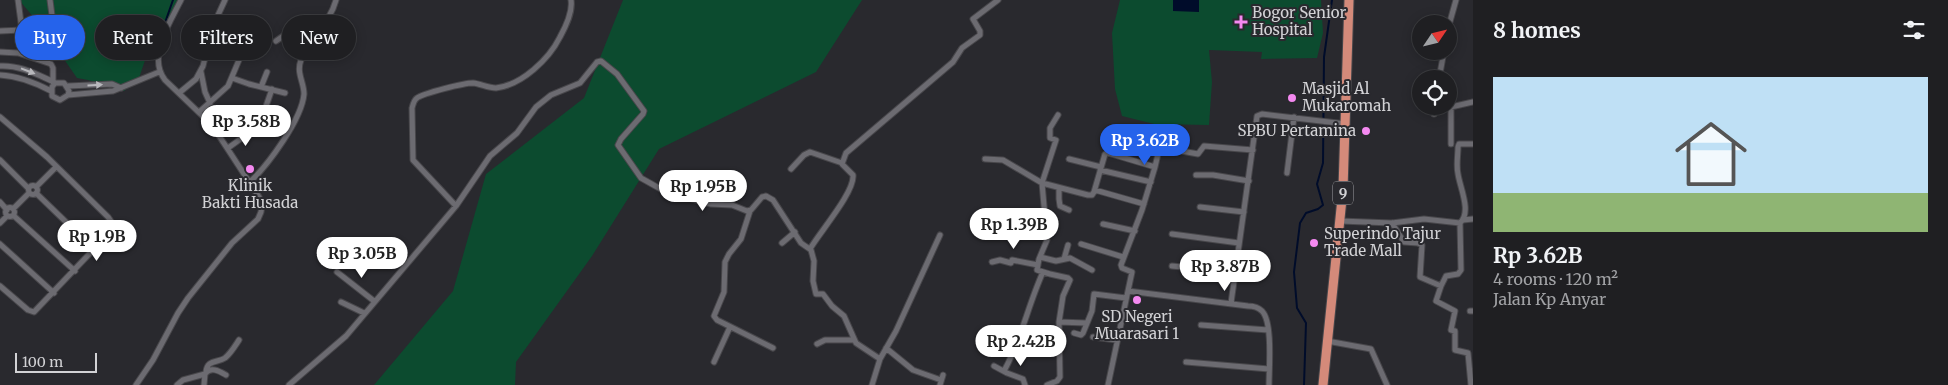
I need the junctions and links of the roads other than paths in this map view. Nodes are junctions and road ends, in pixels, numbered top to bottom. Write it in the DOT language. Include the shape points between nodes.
graph roads {
  1 [pos="18,0"];
  2 [pos="50,0"];
  3 [pos="181,0"];
  4 [pos="224,0"];
  5 [pos="336,0"];
  6 [pos="571,0"];
  7 [pos="998,0"];
  8 [pos="1349,0"];
  9 [pos="1456,0"];
  10 [pos="20,15"];
  11 [pos="51,15"];
  12 [pos="330,15"];
  13 [pos="1452,15"];
  14 [pos="15,30"];
  15 [pos="0,31"];
  16 [pos="282,37"];
  17 [pos="276,41"];
  18 [pos="0,52"];
  19 [pos="239,60"];
  20 [pos="302,60"];
  21 [pos="0,66"];
  22 [pos="159,72"];
  23 [pos="200,72"];
  24 [pos="267,72"];
  25 [pos="0,75"];
  26 [pos="232,78"];
  27 [pos="54,82"];
  28 [pos="68,86"];
  29 [pos="261,87"];
  30 [pos="121,88"];
  31 [pos="272,89"];
  32 [pos="51,91"];
  33 [pos="179,93"];
  34 [pos="286,93"];
  35 [pos="68,95"];
  36 [pos="1473,102"];
  37 [pos="210,103"];
  38 [pos="265,109"];
  39 [pos="199,112"];
  40 [pos="1058,115"];
  41 [pos="0,117"];
  42 [pos="1294,118"];
  43 [pos="1347,124"];
  44 [pos="253,130"];
  45 [pos="1163,132"];
  46 [pos="1451,144"];
  47 [pos="1473,144"];
  48 [pos="1160,147"];
  49 [pos="228,148"];
  50 [pos="1253,150"];
  51 [pos="1069,159"];
  52 [pos="0,160"];
  53 [pos="985,160"];
  54 [pos="842,163"];
  55 [pos="56,166"];
  56 [pos="1156,166"];
  57 [pos="791,169"];
  58 [pos="1101,169"];
  59 [pos="1287,173"];
  60 [pos="1196,175"];
  61 [pos="1249,181"];
  62 [pos="250,182"];
  63 [pos="1151,182"];
  64 [pos="1042,183"];
  65 [pos="36,187"];
  66 [pos="1059,188"];
  67 [pos="1095,190"];
  68 [pos="29,191"];
  69 [pos="36,193"];
  70 [pos="0,202"];
  71 [pos="1144,204"];
  72 [pos="456,206"];
  73 [pos="1200,207"];
  74 [pos="1068,210"];
  75 [pos="9,211"];
  76 [pos="750,211"];
  77 [pos="1244,212"];
  78 [pos="1473,219"];
  79 [pos="1340,222"];
  80 [pos="1462,222"];
  81 [pos="0,223"];
  82 [pos="1392,223"];
  83 [pos="1103,224"];
  84 [pos="1135,231"];
  85 [pos="795,232"];
  86 [pos="1172,234"];
  87 [pos="940,235"];
  88 [pos="782,243"];
  89 [pos="1239,243"];
  90 [pos="0,244"];
  91 [pos="1081,244"];
  92 [pos="1068,246"];
  93 [pos="810,248"];
  94 [pos="95,250"];
  95 [pos="1040,256"];
  96 [pos="1123,257"];
  97 [pos="1064,260"];
  98 [pos="992,262"];
  99 [pos="1038,265"];
  100 [pos="1172,266"];
  101 [pos="1092,270"];
  102 [pos="75,271"];
  103 [pos="337,272"];
  104 [pos="1043,272"];
  105 [pos="1236,272"];
  106 [pos="0,286"];
  107 [pos="1440,286"];
  108 [pos="1128,291"];
  109 [pos="54,293"];
  110 [pos="1126,298"];
  111 [pos="374,301"];
  112 [pos="341,302"];
  113 [pos="1231,303"];
  114 [pos="364,313"];
  115 [pos="1059,322"];
  116 [pos="1086,323"];
  117 [pos="1201,325"];
  118 [pos="730,327"];
  119 [pos="1268,330"];
  120 [pos="1074,333"];
  121 [pos="1093,337"];
  122 [pos="239,340"];
  123 [pos="853,340"];
  124 [pos="1117,340"];
  125 [pos="1327,341"];
  126 [pos="817,344"];
  127 [pos="773,348"];
  128 [pos="886,348"];
  129 [pos="880,359"];
  130 [pos="714,362"];
  131 [pos="1186,362"];
  132 [pos="994,366"];
  133 [pos="1269,368"];
  134 [pos="1004,372"];
  135 [pos="205,373"];
  136 [pos="226,375"];
  137 [pos="941,380"];
  138 [pos="873,383"];
  139 [pos="136,385"];
  140 [pos="177,385"];
  141 [pos="204,385"];
  142 [pos="288,385"];
  143 [pos="879,385"];
  144 [pos="1025,385"];
  145 [pos="1047,385"];
  146 [pos="1108,385"];
  147 [pos="1268,385"];
  148 [pos="1323,385"];
  149 [pos="1387,385"];
  150 [pos="1471,385"];
  1 -- 10 [label="street"];
  2 -- 11 [label="street"];
  3 -- 22 [label="street" via="160,48"];
  4 -- 23 [label="street"];
  5 -- 12 [label="street"];
  6 -- 72 [label="street" via="572,5 556,45 527,75 497,88 471,83 421,96 413,102 413,160"];
  7 -- 54 [label="street" via="974,18 980,35 850,149"];
  8 -- 43 [label="highway, 9"];
  9 -- 13 [label="street"];
  14 -- 15 [label="street"];
  16 -- 17 [label="street"];
  18 -- 27 [label="street" via="18,53 51,64"];
  19 -- 26 [label="street"];
  20 -- 62 [label="street" via="299,72 304,94 294,121 267,163"];
  21 -- 27 [label="street, one-way" via="29,70"];
  22 -- 30 [label="street"];
  22 -- 33 [label="street"];
  23 -- 33 [label="street"];
  23 -- 37 [label="street"];
  24 -- 29 [label="street"];
  25 -- 32 [label="street" via="28,79"];
  26 -- 29 [label="street"];
  26 -- 37 [label="street"];
  27 -- 28 [label="street"];
  27 -- 32 [label="street"];
  28 -- 30 [label="street, one-way" via="112,84"];
  28 -- 35 [label="street"];
  29 -- 31 [label="street"];
  30 -- 35 [label="street"];
  31 -- 34 [label="street"];
  31 -- 38 [label="street"];
  32 -- 35 [label="street" via="52,96 60,100"];
  33 -- 39 [label="street"];
  36 -- 46 [label="street" via="1452,107"];
  37 -- 39 [label="street"];
  39 -- 49 [label="street"];
  40 -- 64 [label="street" via="1050,128 1050,138 1056,140"];
  41 -- 55 [label="street"];
  42 -- 43 [label="street"];
  42 -- 50 [label="street" via="1258,115"];
  42 -- 59 [label="street"];
  43 -- 79 [label="highway, 9"];
  44 -- 49 [label="street"];
  45 -- 48 [label="street"];
  47 -- 80 [label="street" via="1459,144 1458,147 1457,170 1464,203"];
  48 -- 50 [label="street" via="1198,154 1204,146"];
  48 -- 56 [label="street"];
  49 -- 62 [label="street"];
  50 -- 61 [label="street"];
  51 -- 58 [label="street"];
  52 -- 68 [label="street"];
  53 -- 64 [label="street" via="1003,160"];
  54 -- 57 [label="street" via="810,152"];
  54 -- 93 [label="street" via="853,175 852,182 834,215"];
  55 -- 65 [label="street"];
  55 -- 94 [label="street" via="114,224 114,230"];
  56 -- 58 [label="street" via="1108,153"];
  56 -- 63 [label="street"];
  58 -- 63 [label="street"];
  58 -- 67 [label="street"];
  60 -- 61 [label="street"];
  61 -- 77 [label="street"];
  62 -- 139 [label="street" via="262,205 258,219 232,244 188,298"];
  63 -- 71 [label="street"];
  64 -- 66 [label="street"];
  64 -- 95 [label="street" via="1047,240"];
  65 -- 68 [label="street" via="33,185"];
  65 -- 69 [label="street"];
  66 -- 67 [label="street" via="1088,196"];
  66 -- 74 [label="street" via="1060,206"];
  67 -- 71 [label="street"];
  68 -- 69 [label="street"];
  68 -- 75 [label="street"];
  69 -- 94 [label="street"];
  70 -- 75 [label="street"];
  71 -- 84 [label="street"];
  72 -- 76 [label="street" via="490,156 517,133 536,107 551,95 580,83 601,61 614,70 644,111 618,145 641,178 669,193"];
  72 -- 111 [label="street"];
  73 -- 77 [label="street"];
  75 -- 81 [label="street"];
  75 -- 102 [label="street" via="15,212 14,216"];
  76 -- 85 [label="street" via="762,197 768,197"];
  76 -- 118 [label="street" via="741,239 725,262 724,292 714,313 715,319"];
  77 -- 89 [label="street"];
  78 -- 80 [label="street"];
  79 -- 82 [label="street"];
  79 -- 125 [label="highway, 9"];
  80 -- 82 [label="street" via="1424,219"];
  80 -- 107 [label="street" via="1462,270 1446,276"];
  82 -- 107 [label="street" via="1404,242 1422,245 1420,277"];
  83 -- 84 [label="street"];
  84 -- 96 [label="street"];
  85 -- 88 [label="street"];
  85 -- 93 [label="street" via="801,243"];
  86 -- 89 [label="street"];
  87 -- 128 [label="street"];
  89 -- 105 [label="street"];
  90 -- 109 [label="street"];
  91 -- 96 [label="street"];
  92 -- 97 [label="street"];
  93 -- 123 [label="street" via="816,294 823,294 844,316"];
  94 -- 102 [label="street"];
  95 -- 97 [label="street"];
  95 -- 99 [label="street"];
  96 -- 108 [label="street" via="1122,267 1132,272"];
  97 -- 101 [label="street" via="1074,260"];
  98 -- 99 [label="street" via="1018,260"];
  99 -- 104 [label="street" via="1037,270"];
  100 -- 105 [label="street"];
  102 -- 109 [label="street"];
  103 -- 111 [label="street"];
  104 -- 115 [label="street" via="1069,279"];
  104 -- 134 [label="street"];
  105 -- 113 [label="street"];
  106 -- 109 [label="street" via="31,312"];
  107 -- 150 [label="street" via="1436,301 1455,311 1451,330 1455,331 1455,350 1468,353"];
  108 -- 110 [label="street"];
  108 -- 113 [label="street"];
  110 -- 116 [label="street" via="1094,294 1092,311"];
  110 -- 124 [label="street"];
  111 -- 114 [label="street"];
  112 -- 114 [label="street"];
  113 -- 119 [label="street" via="1260,310 1265,315"];
  114 -- 142 [label="street" via="346,336"];
  115 -- 116 [label="street"];
  115 -- 145 [label="street" via="1060,377"];
  116 -- 120 [label="street" via="1082,334"];
  117 -- 119 [label="street"];
  118 -- 127 [label="street"];
  118 -- 130 [label="street"];
  119 -- 133 [label="street"];
  121 -- 124 [label="street"];
  122 -- 135 [label="street" via="227,357 209,364"];
  123 -- 126 [label="street" via="825,340"];
  123 -- 129 [label="street"];
  124 -- 146 [label="street"];
  125 -- 148 [label="highway, 9"];
  125 -- 149 [label="street" via="1371,348"];
  128 -- 129 [label="street"];
  128 -- 137 [label="street" via="913,370"];
  129 -- 138 [label="street"];
  131 -- 133 [label="street"];
  132 -- 134 [label="street"];
  133 -- 147 [label="street"];
  134 -- 144 [label="street" via="1024,379"];
  135 -- 136 [label="street" via="214,370"];
  135 -- 140 [label="street" via="182,380"];
  135 -- 141 [label="street"];
  138 -- 143 [label="street"];
}
